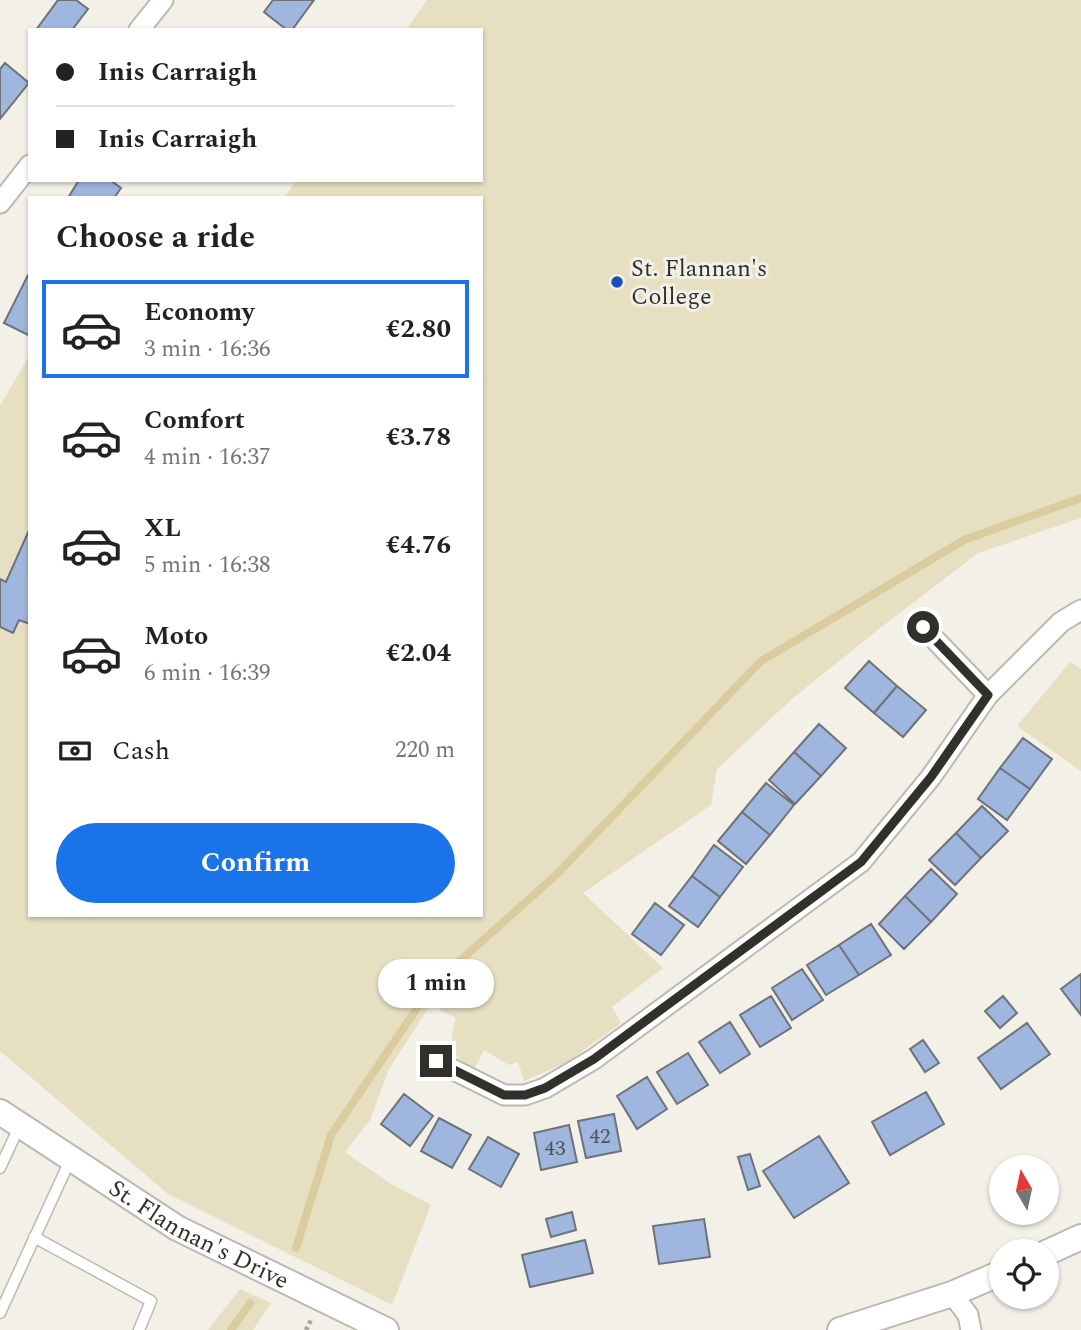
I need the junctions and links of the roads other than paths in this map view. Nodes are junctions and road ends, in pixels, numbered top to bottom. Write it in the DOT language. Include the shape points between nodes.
graph roads {
  1 [pos="163,0"];
  2 [pos="141,28"];
  3 [pos="28,168"];
  4 [pos="0,203"];
  5 [pos="1081,610"];
  6 [pos="923,627"];
  7 [pos="988,695"];
  8 [pos="436,1061"];
  9 [pos="0,1100"];
  10 [pos="10,1118"];
  11 [pos="71,1157"];
  12 [pos="0,1168"];
  13 [pos="34,1237"];
  14 [pos="1081,1237"];
  15 [pos="1059,1247"];
  16 [pos="989,1278"];
  17 [pos="952,1294"];
  18 [pos="0,1313"];
  19 [pos="380,1329"];
  20 [pos="139,1330"];
  21 [pos="840,1330"];
  22 [pos="971,1330"];
  1 -- 2 [label="street"];
  3 -- 4 [label="street"];
  5 -- 7 [label="street" via="1061,622"];
  6 -- 7 [label="street"];
  7 -- 8 [label="street" via="931,777 861,862 594,1059 525,1095 504,1095"];
  9 -- 10 [label="street, St. Flannan's Drive"];
  10 -- 11 [label="street, St. Flannan's Drive"];
  10 -- 12 [label="lane"];
  11 -- 13 [label="lane"];
  11 -- 19 [label="street, St. Flannan's Drive" via="177,1228"];
  13 -- 18 [label="lane"];
  13 -- 20 [label="lane" via="151,1301"];
  14 -- 15 [label="street"];
  16 -- 17 [label="street"];
  17 -- 21 [label="street"];
  17 -- 22 [label="street" via="968,1315"];
}
